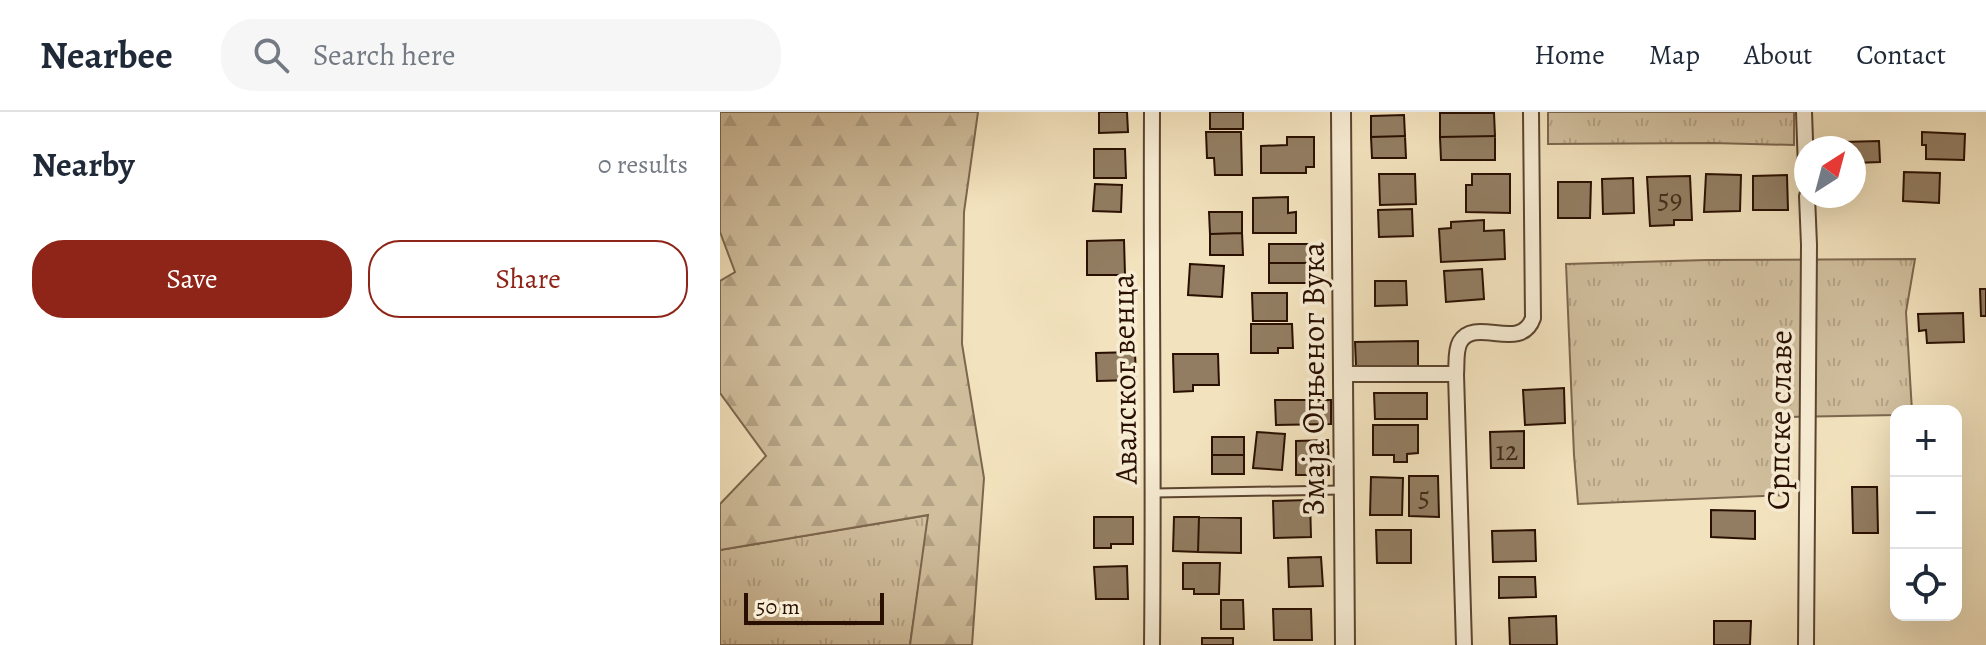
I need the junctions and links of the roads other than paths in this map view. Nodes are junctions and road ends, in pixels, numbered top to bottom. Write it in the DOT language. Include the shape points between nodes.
graph roads {
  1 [pos="1152,112"];
  2 [pos="1341,112"];
  3 [pos="1531,112"];
  4 [pos="1804,112"];
  5 [pos="1805,136"];
  6 [pos="1807,208"];
  7 [pos="1344,374"];
  8 [pos="1456,374"];
  9 [pos="1343,490"];
  10 [pos="1154,493"];
  11 [pos="1152,645"];
  12 [pos="1345,645"];
  13 [pos="1464,645"];
  14 [pos="1806,645"];
  1 -- 10 [label="street, Авалског венца"];
  2 -- 7 [label="street, Змаја Огњеног Вука"];
  3 -- 8 [label="street" via="1533,318 1520,334 1466,335 1458,348"];
  4 -- 5 [label="street"];
  6 -- 14 [label="street, Српске славе"];
  7 -- 8 [label="street"];
  7 -- 9 [label="street, Змаја Огњеног Вука"];
  8 -- 13 [label="street"];
  9 -- 10 [label="lane"];
  9 -- 12 [label="street, Змаја Огњеног Вука"];
  10 -- 11 [label="street, Авалског венца"];
}
